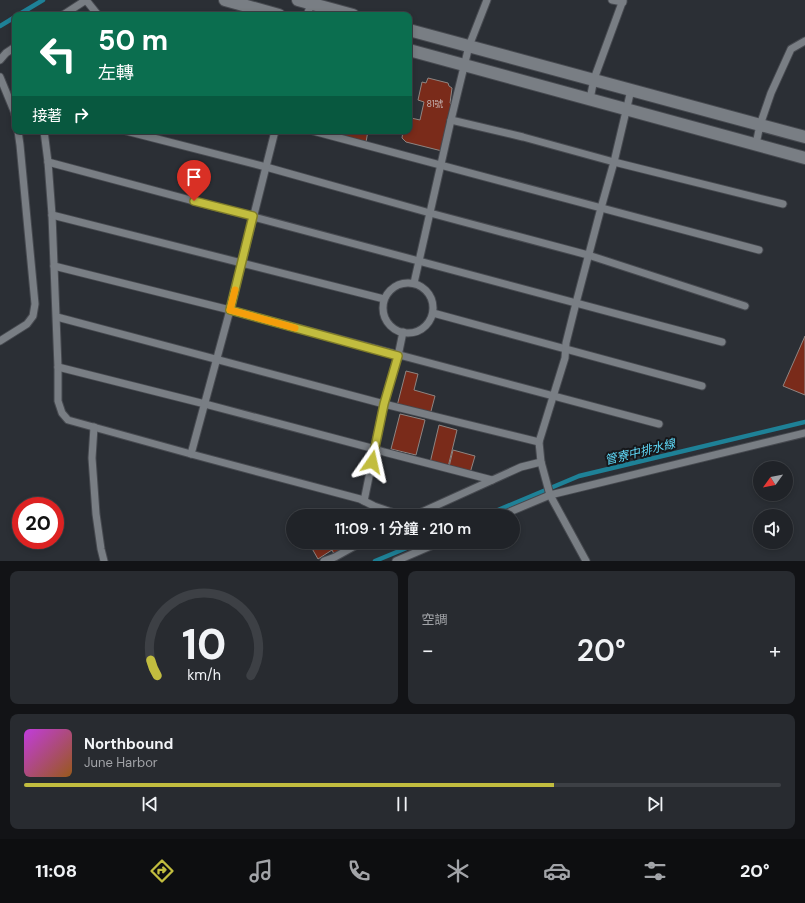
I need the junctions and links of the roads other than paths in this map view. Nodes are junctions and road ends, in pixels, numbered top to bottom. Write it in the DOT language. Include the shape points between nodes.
graph roads {
  1 [pos="86,0"];
  2 [pos="226,0"];
  3 [pos="298,0"];
  4 [pos="487,0"];
  5 [pos="612,0"];
  6 [pos="623,1"];
  7 [pos="309,9"];
  8 [pos="68,12"];
  9 [pos="96,12"];
  10 [pos="268,12"];
  11 [pos="331,12"];
  12 [pos="412,31"];
  13 [pos="805,40"];
  14 [pos="469,46"];
  15 [pos="12,49"];
  16 [pos="412,51"];
  17 [pos="0,60"];
  18 [pos="465,65"];
  19 [pos="0,77"];
  20 [pos="594,79"];
  21 [pos="631,90"];
  22 [pos="590,99"];
  23 [pos="12,106"];
  24 [pos="627,109"];
  25 [pos="451,120"];
  26 [pos="760,125"];
  27 [pos="18,134"];
  28 [pos="44,134"];
  29 [pos="138,134"];
  30 [pos="274,134"];
  31 [pos="324,134"];
  32 [pos="805,137"];
  33 [pos="756,144"];
  34 [pos="805,158"];
  35 [pos="48,162"];
  36 [pos="614,162"];
  37 [pos="441,165"];
  38 [pos="266,167"];
  39 [pos="783,204"];
  40 [pos="601,208"];
  41 [pos="430,213"];
  42 [pos="52,215"];
  43 [pos="253,216"];
  44 [pos="759,250"];
  45 [pos="588,255"];
  46 [pos="418,262"];
  47 [pos="241,263"];
  48 [pos="54,266"];
  49 [pos="414,283"];
  50 [pos="384,299"];
  51 [pos="576,303"];
  52 [pos="745,306"];
  53 [pos="230,310"];
  54 [pos="433,313"];
  55 [pos="56,317"];
  56 [pos="403,332"];
  57 [pos="0,341"];
  58 [pos="722,342"];
  59 [pos="566,349"];
  60 [pos="398,356"];
  61 [pos="217,360"];
  62 [pos="58,367"];
  63 [pos="702,386"];
  64 [pos="553,396"];
  65 [pos="205,404"];
  66 [pos="384,404"];
  67 [pos="659,424"];
  68 [pos="94,427"];
  69 [pos="805,433"];
  70 [pos="540,442"];
  71 [pos="375,448"];
  72 [pos="191,454"];
  73 [pos="540,462"];
  74 [pos="492,480"];
  75 [pos="550,495"];
  76 [pos="364,501"];
  77 [pos="383,509"];
  78 [pos="429,509"];
  79 [pos="517,509"];
  80 [pos="349,549"];
  81 [pos="424,549"];
  82 [pos="104,561"];
  83 [pos="324,561"];
  84 [pos="396,561"];
  85 [pos="586,561"];
  1 -- 8 [label="lane"];
  1 -- 9 [label="lane"];
  2 -- 10 [label="main road"];
  3 -- 7 [label="main road"];
  4 -- 14 [label="lane"];
  5 -- 6 [label="lane"];
  6 -- 20 [label="lane"];
  7 -- 11 [label="main road"];
  12 -- 14 [label="main road"];
  13 -- 26 [label="lane" via="791,49"];
  14 -- 18 [label="lane"];
  14 -- 20 [label="main road"];
  15 -- 17 [label="lane"];
  16 -- 18 [label="main road"];
  18 -- 22 [label="main road"];
  18 -- 25 [label="lane"];
  19 -- 23 [label="lane"];
  20 -- 21 [label="main road"];
  20 -- 22 [label="lane"];
  21 -- 24 [label="lane"];
  21 -- 26 [label="main road"];
  22 -- 24 [label="main road"];
  24 -- 33 [label="main road"];
  24 -- 36 [label="lane"];
  25 -- 36 [label="lane"];
  25 -- 37 [label="lane"];
  26 -- 32 [label="main road"];
  26 -- 33 [label="lane"];
  27 -- 57 [label="lane" via="35,304 33,316 27,324"];
  28 -- 35 [label="lane"];
  29 -- 38 [label="lane"];
  30 -- 38 [label="lane"];
  31 -- 37 [label="lane"];
  33 -- 34 [label="main road"];
  35 -- 42 [label="lane"];
  35 -- 43 [label="lane"];
  36 -- 39 [label="lane"];
  36 -- 40 [label="lane"];
  37 -- 40 [label="lane"];
  37 -- 41 [label="lane"];
  38 -- 41 [label="lane"];
  38 -- 43 [label="lane"];
  40 -- 44 [label="lane"];
  40 -- 45 [label="lane"];
  41 -- 45 [label="lane"];
  41 -- 46 [label="lane"];
  42 -- 47 [label="lane"];
  42 -- 48 [label="lane"];
  43 -- 46 [label="lane"];
  43 -- 47 [label="lane"];
  45 -- 51 [label="lane"];
  45 -- 52 [label="lane"];
  46 -- 49 [label="lane"];
  46 -- 51 [label="lane"];
  47 -- 50 [label="lane"];
  47 -- 53 [label="lane"];
  48 -- 53 [label="lane"];
  48 -- 55 [label="lane"];
  49 -- 50 [label="lane" via="399,284 390,290"];
  49 -- 54 [label="lane" via="425,290 432,301"];
  50 -- 56 [label="lane" via="383,310 386,320 395,330"];
  51 -- 58 [label="lane"];
  51 -- 59 [label="lane"];
  53 -- 60 [label="lane"];
  53 -- 61 [label="lane"];
  54 -- 56 [label="lane" via="428,324 419,331"];
  54 -- 59 [label="lane"];
  55 -- 61 [label="lane"];
  55 -- 62 [label="lane"];
  56 -- 60 [label="lane"];
  59 -- 63 [label="lane"];
  59 -- 64 [label="lane"];
  60 -- 64 [label="lane"];
  60 -- 66 [label="lane"];
  61 -- 65 [label="lane"];
  61 -- 66 [label="lane"];
  62 -- 65 [label="lane"];
  62 -- 68 [label="lane" via="58,400 62,413 68,420"];
  64 -- 67 [label="lane"];
  64 -- 70 [label="lane"];
  65 -- 71 [label="lane"];
  65 -- 72 [label="lane"];
  66 -- 70 [label="lane"];
  66 -- 71 [label="lane"];
  68 -- 72 [label="lane"];
  68 -- 82 [label="lane" via="92,458 95,500"];
  69 -- 75 [label="lane"];
  70 -- 73 [label="lane"];
  71 -- 74 [label="lane"];
  71 -- 76 [label="lane"];
  72 -- 76 [label="lane"];
  73 -- 74 [label="lane"];
  73 -- 75 [label="lane"];
  74 -- 78 [label="lane"];
  75 -- 79 [label="lane"];
  75 -- 85 [label="lane"];
  76 -- 77 [label="lane"];
  80 -- 83 [label="lane"];
  81 -- 84 [label="lane"];
}
